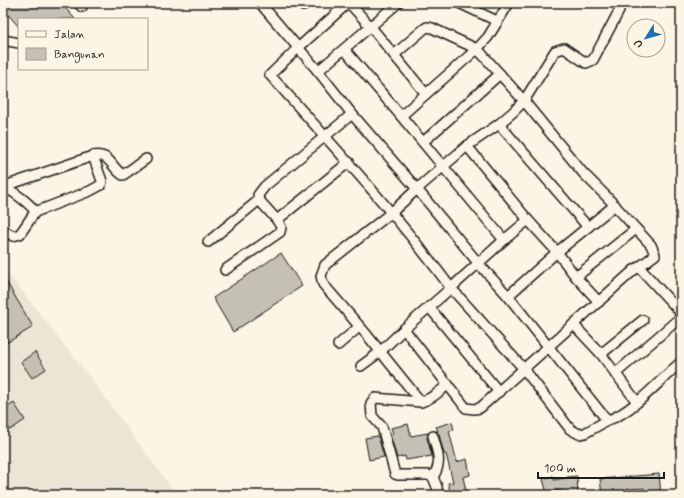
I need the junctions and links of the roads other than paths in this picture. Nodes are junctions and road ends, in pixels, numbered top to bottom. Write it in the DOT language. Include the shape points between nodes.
graph roads {
  1 [pos="260,3"];
  2 [pos="349,3"];
  3 [pos="398,3"];
  4 [pos="459,3"];
  5 [pos="509,3"];
  6 [pos="619,11"];
  7 [pos="497,21"];
  8 [pos="371,27"];
  9 [pos="3,40"];
  10 [pos="18,43"];
  11 [pos="298,48"];
  12 [pos="477,49"];
  13 [pos="345,50"];
  14 [pos="394,55"];
  15 [pos="318,71"];
  16 [pos="500,74"];
  17 [pos="426,94"];
  18 [pos="524,101"];
  19 [pos="352,114"];
  20 [pos="401,116"];
  21 [pos="500,124"];
  22 [pos="325,136"];
  23 [pos="423,142"];
  24 [pos="467,146"];
  25 [pos="93,156"];
  26 [pos="146,159"];
  27 [pos="349,162"];
  28 [pos="444,167"];
  29 [pos="4,185"];
  30 [pos="417,189"];
  31 [pos="259,200"];
  32 [pos="615,205"];
  33 [pos="35,212"];
  34 [pos="392,212"];
  35 [pos="277,220"];
  36 [pos="528,220"];
  37 [pos="588,227"];
  38 [pos="636,229"];
  39 [pos="3,230"];
  40 [pos="504,240"];
  41 [pos="208,242"];
  42 [pos="557,252"];
  43 [pos="479,264"];
  44 [pos="639,267"];
  45 [pos="225,270"];
  46 [pos="576,277"];
  47 [pos="451,288"];
  48 [pos="508,296"];
  49 [pos="599,302"];
  50 [pos="429,307"];
  51 [pos="681,313"];
  52 [pos="681,317"];
  53 [pos="643,320"];
  54 [pos="574,325"];
  55 [pos="359,327"];
  56 [pos="404,329"];
  57 [pos="338,345"];
  58 [pos="548,347"];
  59 [pos="380,352"];
  60 [pos="600,354"];
  61 [pos="681,362"];
  62 [pos="361,366"];
  63 [pos="524,369"];
  64 [pos="614,374"];
  65 [pos="448,384"];
  66 [pos="499,392"];
  67 [pos="421,402"];
  68 [pos="637,402"];
  69 [pos="608,420"];
  70 [pos="433,436"];
  71 [pos="433,477"];
  72 [pos="438,495"];
  1 -- 11 [label="street"];
  2 -- 8 [label="street"];
  2 -- 11 [label="street"];
  3 -- 8 [label="street"];
  4 -- 7 [label="street"];
  5 -- 7 [label="street"];
  6 -- 18 [label="street" via="593,60 586,63 564,48 555,51"];
  7 -- 12 [label="street"];
  8 -- 13 [label="street"];
  8 -- 14 [label="street"];
  9 -- 10 [label="street"];
  11 -- 15 [label="street"];
  11 -- 22 [label="street" via="270,75"];
  12 -- 14 [label="street" via="427,27"];
  12 -- 16 [label="street"];
  12 -- 17 [label="street"];
  13 -- 15 [label="street"];
  13 -- 20 [label="street"];
  14 -- 17 [label="street"];
  15 -- 19 [label="street"];
  16 -- 18 [label="street"];
  16 -- 23 [label="street"];
  17 -- 20 [label="street"];
  18 -- 21 [label="street"];
  18 -- 32 [label="street" via="583,173"];
  19 -- 22 [label="street"];
  19 -- 30 [label="street"];
  20 -- 23 [label="street"];
  21 -- 24 [label="street"];
  21 -- 37 [label="street"];
  22 -- 27 [label="street"];
  22 -- 31 [label="street" via="265,186 258,195"];
  23 -- 28 [label="street"];
  24 -- 28 [label="street"];
  24 -- 36 [label="street"];
  25 -- 26 [label="street" via="106,157 124,175"];
  25 -- 29 [label="street"];
  25 -- 33 [label="street" via="101,184 90,191"];
  27 -- 34 [label="street"];
  27 -- 35 [label="street"];
  28 -- 30 [label="street"];
  28 -- 40 [label="street"];
  29 -- 33 [label="street" via="29,204"];
  30 -- 34 [label="street"];
  30 -- 43 [label="street"];
  31 -- 35 [label="street"];
  31 -- 41 [label="street"];
  32 -- 37 [label="street"];
  32 -- 38 [label="street"];
  33 -- 39 [label="street" via="20,234 12,236"];
  34 -- 47 [label="street"];
  34 -- 55 [label="street" via="325,265 321,276 323,284"];
  35 -- 45 [label="street" via="281,227 280,232"];
  36 -- 40 [label="street"];
  36 -- 42 [label="street"];
  37 -- 42 [label="street"];
  38 -- 44 [label="street" via="651,245 655,255"];
  38 -- 46 [label="street"];
  40 -- 43 [label="street"];
  42 -- 46 [label="street"];
  42 -- 48 [label="street"];
  43 -- 47 [label="street"];
  43 -- 48 [label="street"];
  44 -- 49 [label="street"];
  44 -- 51 [label="street"];
  46 -- 49 [label="street"];
  47 -- 50 [label="street"];
  47 -- 63 [label="street"];
  48 -- 58 [label="street"];
  49 -- 54 [label="street"];
  50 -- 56 [label="street"];
  50 -- 66 [label="street"];
  52 -- 64 [label="street"];
  53 -- 60 [label="street"];
  54 -- 58 [label="street"];
  54 -- 60 [label="street"];
  55 -- 57 [label="street"];
  55 -- 59 [label="street"];
  56 -- 59 [label="street"];
  56 -- 65 [label="street"];
  58 -- 63 [label="street"];
  58 -- 69 [label="street"];
  59 -- 62 [label="street"];
  59 -- 67 [label="street"];
  60 -- 64 [label="street"];
  61 -- 68 [label="street"];
  63 -- 66 [label="street"];
  63 -- 69 [label="street" via="570,429 579,434 585,433"];
  64 -- 68 [label="street"];
  65 -- 66 [label="street" via="466,408 480,408"];
  65 -- 67 [label="street"];
  67 -- 71 [label="street" via="375,398 371,403 370,412 384,433 395,474"];
  68 -- 69 [label="street"];
  70 -- 71 [label="street" via="439,468"];
  71 -- 72 [label="street"];
}
